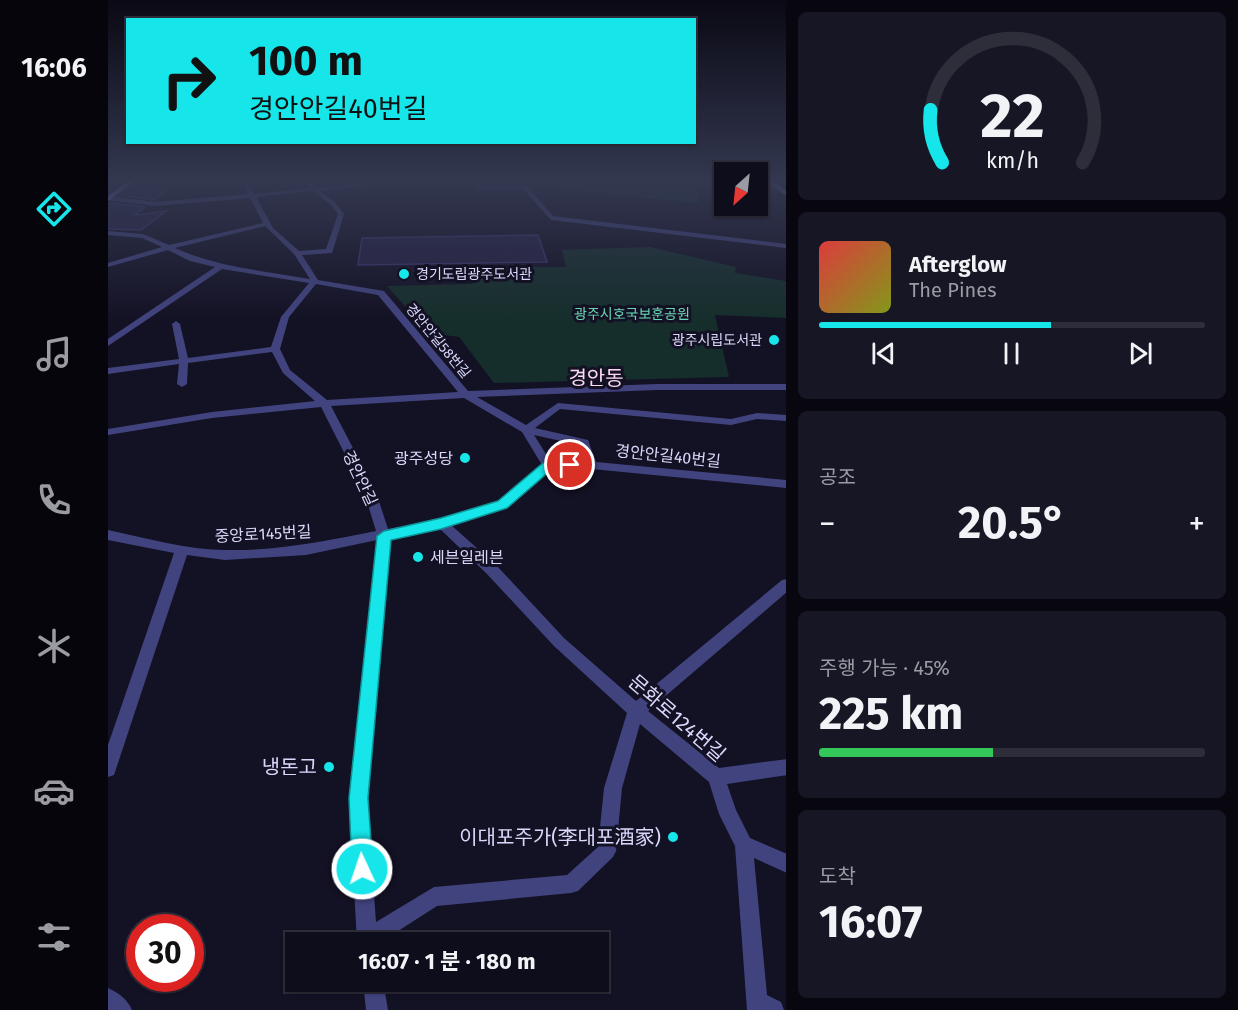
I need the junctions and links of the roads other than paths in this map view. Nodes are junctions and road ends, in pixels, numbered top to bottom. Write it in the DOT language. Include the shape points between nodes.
graph roads {
  1 [pos="246,228"];
  2 [pos="269,228"];
  3 [pos="336,228"];
  4 [pos="636,228"];
  5 [pos="108,233"];
  6 [pos="786,246"];
  7 [pos="171,249"];
  8 [pos="297,253"];
  9 [pos="108,265"];
  10 [pos="221,266"];
  11 [pos="315,281"];
  12 [pos="176,324"];
  13 [pos="108,343"];
  14 [pos="275,350"];
  15 [pos="184,360"];
  16 [pos="108,371"];
  17 [pos="182,384"];
  18 [pos="786,387"];
  19 [pos="465,394"];
  20 [pos="324,403"];
  21 [pos="786,418"];
  22 [pos="526,430"];
  23 [pos="108,432"];
  24 [pos="592,465"];
  25 [pos="548,466"];
  26 [pos="786,484"];
  27 [pos="441,524"];
  28 [pos="108,535"];
  29 [pos="384,536"];
  30 [pos="182,550"];
  31 [pos="786,584"];
  32 [pos="636,711"];
  33 [pos="786,767"];
  34 [pos="108,769"];
  35 [pos="716,777"];
  36 [pos="744,844"];
  37 [pos="786,864"];
  38 [pos="365,932"];
  39 [pos="380,932"];
  40 [pos="375,992"];
  41 [pos="108,999"];
  42 [pos="763,1007"];
  43 [pos="121,1010"];
  44 [pos="377,1010"];
  1 -- 7 [label="street"];
  2 -- 8 [label="street"];
  3 -- 8 [label="street" via="329,251"];
  4 -- 6 [label="street"];
  5 -- 7 [label="street, 경안안길58번길" via="143,236"];
  7 -- 9 [label="street"];
  7 -- 10 [label="street, 경안안길58번길"];
  8 -- 11 [label="street"];
  10 -- 11 [label="street, 경안안길58번길"];
  10 -- 13 [label="street"];
  11 -- 14 [label="street" via="285,317"];
  11 -- 19 [label="street, 경안안길58번길" via="381,293"];
  12 -- 15 [label="street"];
  14 -- 15 [label="street"];
  14 -- 20 [label="street, 경안안길" via="286,371"];
  15 -- 16 [label="street"];
  15 -- 17 [label="street"];
  18 -- 19 [label="street" via="717,384"];
  19 -- 20 [label="street"];
  19 -- 22 [label="street, 경안안길58번길"];
  20 -- 23 [label="street"];
  20 -- 29 [label="street, 경안안길" via="370,492"];
  21 -- 22 [label="street" via="757,416 731,422 558,406"];
  22 -- 24 [label="street, 경안안길58번길" via="584,442"];
  22 -- 25 [label="street"];
  24 -- 25 [label="street, 경안안길40번길"];
  24 -- 26 [label="street, 경안안길40번길"];
  25 -- 27 [label="street" via="502,505"];
  27 -- 29 [label="street"];
  27 -- 32 [label="street, 문화로124번길" via="492,570 559,642"];
  28 -- 30 [label="street, 중앙로145번길"];
  29 -- 30 [label="street, 중앙로145번길" via="306,550 225,555"];
  29 -- 38 [label="street, 경안안길" via="358,798"];
  30 -- 34 [label="street"];
  31 -- 32 [label="street"];
  32 -- 35 [label="street, 문화로124번길"];
  32 -- 39 [label="street" via="613,788 607,851 571,884 434,897"];
  33 -- 35 [label="street"];
  35 -- 36 [label="street, 문화로124번길" via="728,814"];
  36 -- 37 [label="street"];
  36 -- 42 [label="street, 문화로124번길"];
  40 -- 44 [label="street"];
  41 -- 43 [label="street"];
}
